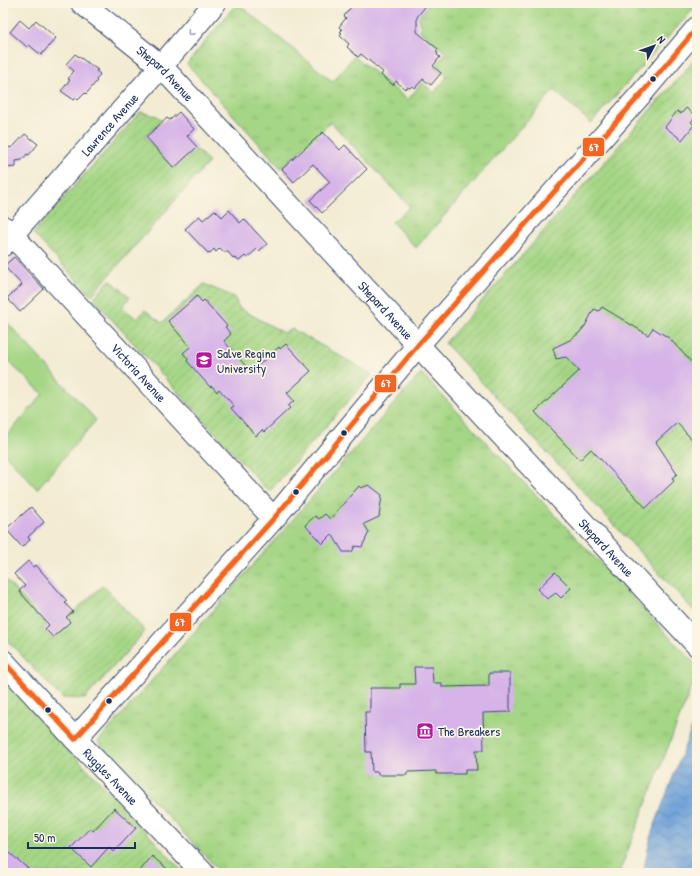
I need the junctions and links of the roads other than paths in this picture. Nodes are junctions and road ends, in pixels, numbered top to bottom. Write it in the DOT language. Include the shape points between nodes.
graph roads {
  1 [pos="82,3"];
  2 [pos="215,3"];
  3 [pos="697,28"];
  4 [pos="161,66"];
  5 [pos="6,235"];
  6 [pos="418,345"];
  7 [pos="273,518"];
  8 [pos="697,645"];
  9 [pos="3,660"];
  10 [pos="75,739"];
  11 [pos="203,873"];
  1 -- 4 [label="street, Shepard Avenue"];
  2 -- 4 [label="street, Lawrence Avenue, one-way"];
  3 -- 6 [label="street"];
  4 -- 5 [label="street, Lawrence Avenue"];
  4 -- 6 [label="street, Shepard Avenue"];
  5 -- 7 [label="street, Victoria Avenue"];
  6 -- 7 [label="street"];
  6 -- 8 [label="street, Shepard Avenue"];
  7 -- 10 [label="street"];
  9 -- 10 [label="street, Ruggles Avenue"];
  10 -- 11 [label="street, Ruggles Avenue"];
}
